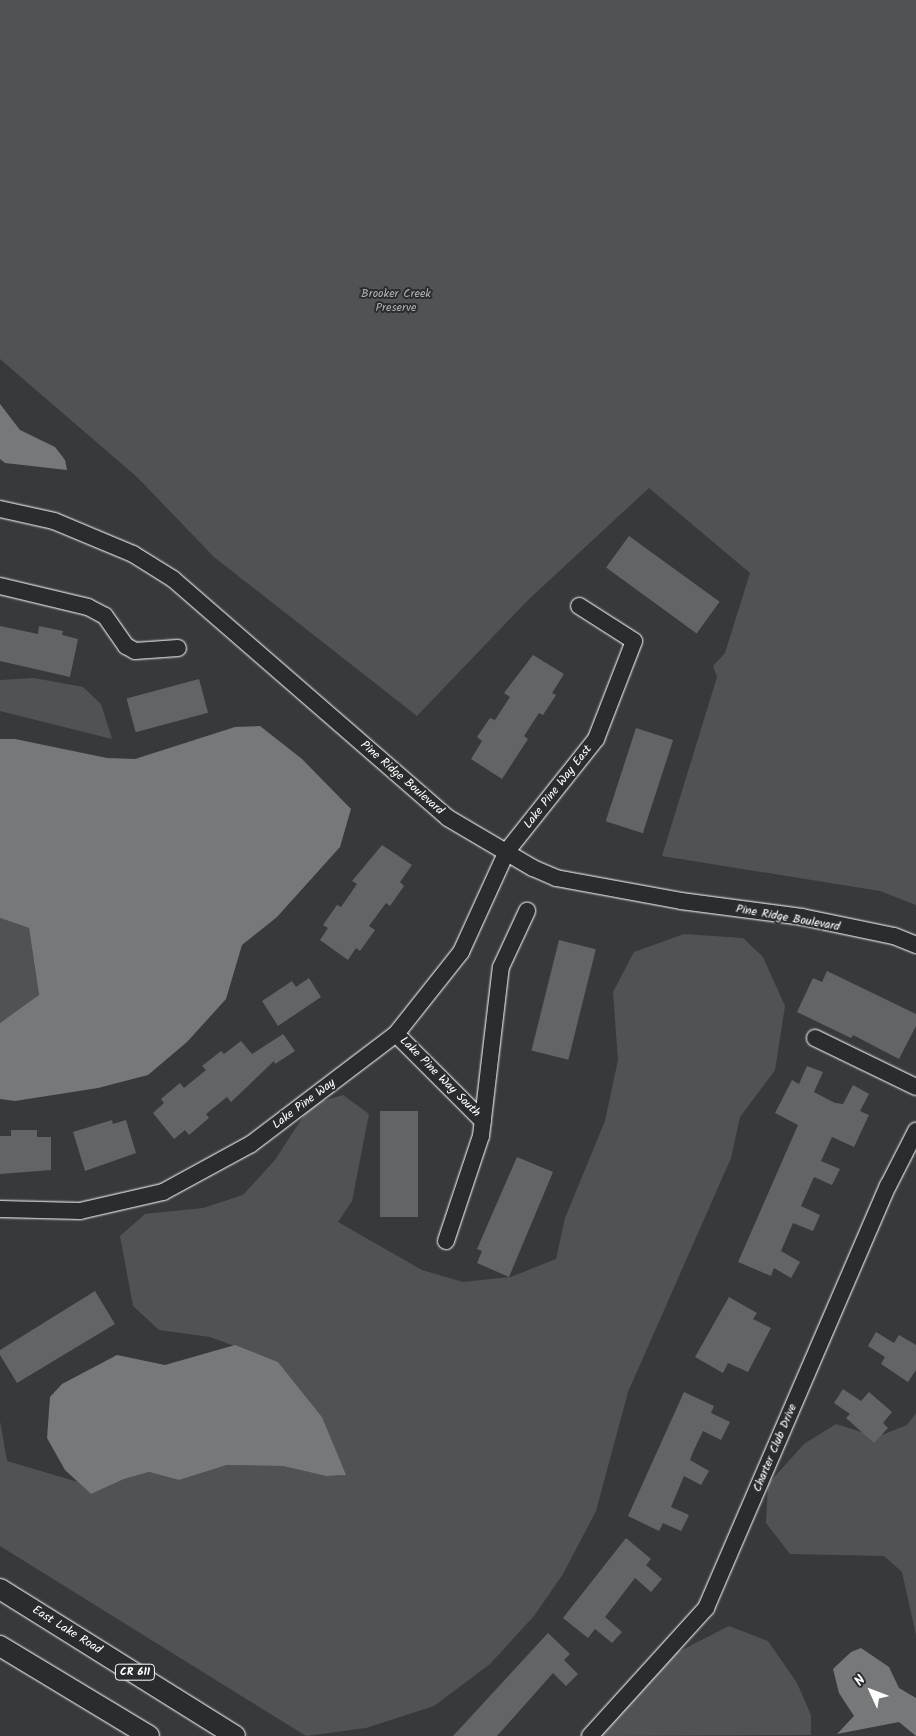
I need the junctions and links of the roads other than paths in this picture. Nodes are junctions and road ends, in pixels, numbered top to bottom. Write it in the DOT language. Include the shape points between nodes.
graph roads {
  1 [pos="0,509"];
  2 [pos="0,586"];
  3 [pos="579,606"];
  4 [pos="178,648"];
  5 [pos="507,852"];
  6 [pos="527,912"];
  7 [pos="916,945"];
  8 [pos="396,1034"];
  9 [pos="816,1038"];
  10 [pos="916,1087"];
  11 [pos="483,1120"];
  12 [pos="916,1131"];
  13 [pos="0,1209"];
  14 [pos="446,1241"];
  15 [pos="0,1589"];
  16 [pos="0,1646"];
  17 [pos="149,1736"];
  18 [pos="235,1736"];
  19 [pos="590,1736"];
  1 -- 5 [label="street, Pine Ridge Boulevard" via="54,521 133,554 173,579 441,812"];
  2 -- 4 [label="street" via="88,607 105,616 126,646 135,651"];
  3 -- 5 [label="street, Lake Pine Way East" via="634,641 596,739"];
  5 -- 7 [label="street, Pine Ridge Boulevard" via="556,878 682,901 802,917 894,936"];
  5 -- 8 [label="street, Lake Pine Way" via="461,952"];
  6 -- 11 [label="street" via="500,967"];
  8 -- 11 [label="street, Lake Pine Way South"];
  8 -- 13 [label="street, Lake Pine Way" via="251,1144 163,1192 80,1211"];
  9 -- 10 [label="street"];
  11 -- 14 [label="street" via="482,1136"];
  12 -- 19 [label="street, Charter Club Drive" via="888,1186 706,1608"];
  15 -- 18 [label="main road, East Lake Road / CR 611"];
  16 -- 17 [label="main road"];
}
